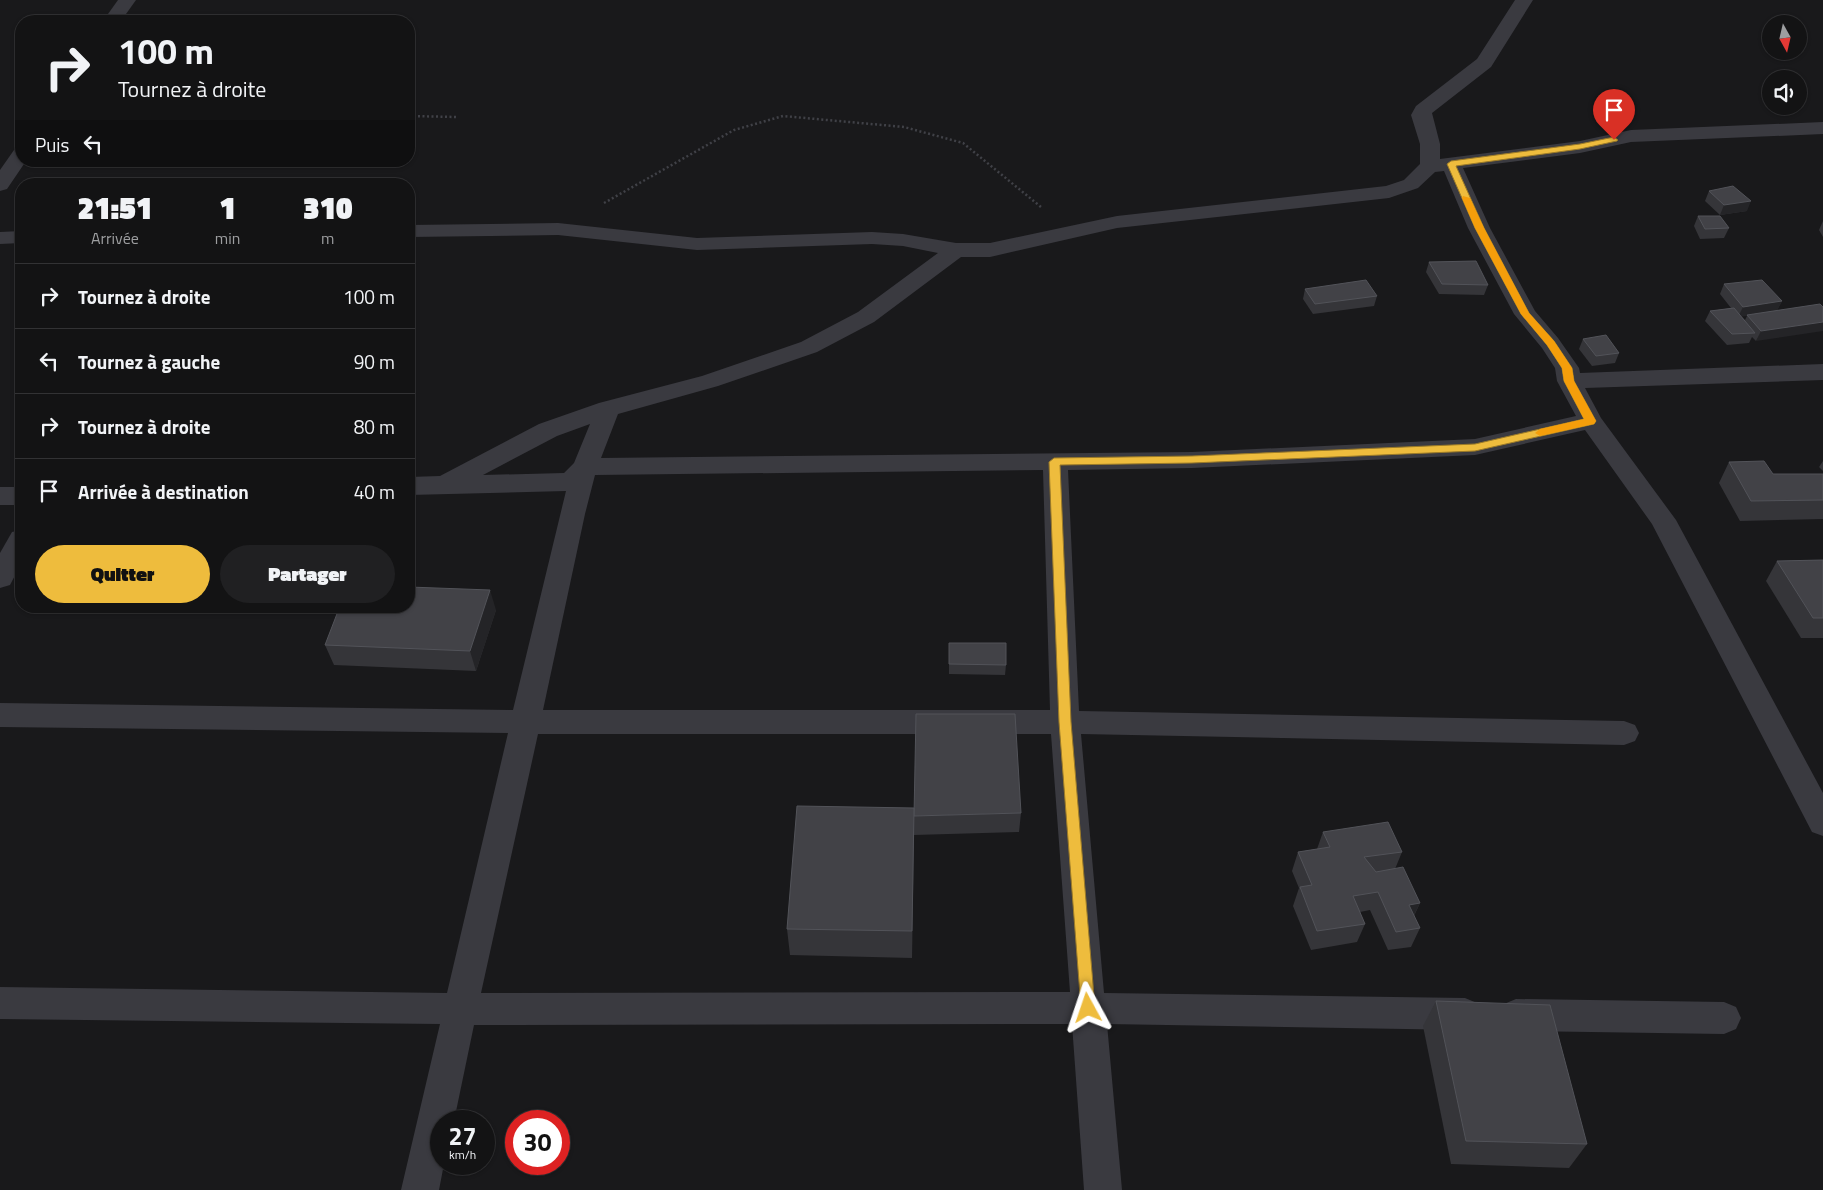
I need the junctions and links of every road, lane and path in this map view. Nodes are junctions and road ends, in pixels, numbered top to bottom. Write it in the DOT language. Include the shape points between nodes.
graph roads {
  1 [pos="127,0"];
  2 [pos="1524,0"];
  3 [pos="116,15"];
  4 [pos="415,116"];
  5 [pos="457,117"];
  6 [pos="1823,128"];
  7 [pos="15,163"];
  8 [pos="1441,165"];
  9 [pos="0,185"];
  10 [pos="558,229"];
  11 [pos="415,231"];
  12 [pos="1072,232"];
  13 [pos="15,237"];
  14 [pos="0,238"];
  15 [pos="956,250"];
  16 [pos="1823,372"];
  17 [pos="1569,381"];
  18 [pos="608,409"];
  19 [pos="1591,421"];
  20 [pos="1054,462"];
  21 [pos="585,468"];
  22 [pos="443,485"];
  23 [pos="415,486"];
  24 [pos="0,496"];
  25 [pos="15,496"];
  26 [pos="15,550"];
  27 [pos="0,578"];
  28 [pos="0,715"];
  29 [pos="524,722"];
  30 [pos="1065,722"];
  31 [pos="1624,733"];
  32 [pos="1823,823"];
  33 [pos="0,1004"];
  34 [pos="1088,1008"];
  35 [pos="460,1009"];
  36 [pos="1724,1018"];
  37 [pos="420,1190"];
  38 [pos="1103,1190"];
  1 -- 3 [label="street"];
  2 -- 8 [label="street" via="1484,63 1423,110 1421,115 1430,144"];
  4 -- 5 [label="path"];
  6 -- 8 [label="street" via="1631,136 1580,147"];
  7 -- 9 [label="street"];
  8 -- 12 [label="street" via="1410,184 1389,192 1117,222"];
  8 -- 17 [label="street" via="1525,314 1567,368"];
  10 -- 11 [label="street"];
  10 -- 12 [label="path" via="734,130 783,116 904,127 963,143"];
  10 -- 15 [label="street" via="696,244 872,238"];
  12 -- 15 [label="street" via="990,250"];
  13 -- 14 [label="street"];
  15 -- 18 [label="street" via="866,317 809,347 710,381"];
  16 -- 17 [label="street"];
  17 -- 19 [label="street"];
  18 -- 21 [label="street"];
  18 -- 22 [label="street" via="548,430"];
  19 -- 20 [label="street" via="1475,447 1192,460"];
  19 -- 32 [label="street" via="1663,520"];
  20 -- 21 [label="street"];
  20 -- 30 [label="street"];
  21 -- 22 [label="street" via="571,482"];
  21 -- 29 [label="street"];
  22 -- 23 [label="street"];
  24 -- 25 [label="street"];
  26 -- 27 [label="street"];
  28 -- 29 [label="street"];
  29 -- 30 [label="street"];
  29 -- 35 [label="street"];
  30 -- 31 [label="street"];
  30 -- 34 [label="street"];
  33 -- 35 [label="street"];
  34 -- 35 [label="street"];
  34 -- 36 [label="street"];
  34 -- 38 [label="street"];
  35 -- 37 [label="street"];
}
